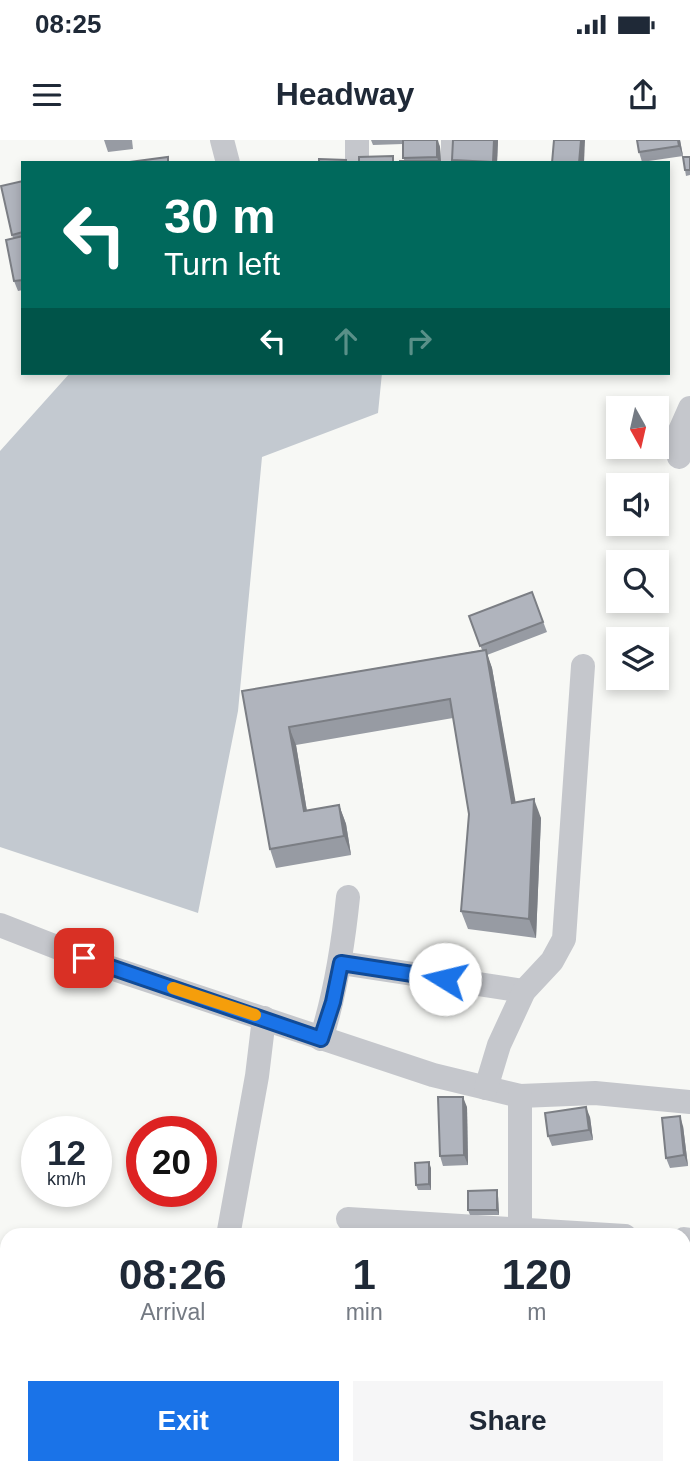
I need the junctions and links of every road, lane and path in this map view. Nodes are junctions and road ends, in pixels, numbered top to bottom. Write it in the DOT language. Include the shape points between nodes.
graph roads {
  1 [pos="222,140"];
  2 [pos="357,140"];
  3 [pos="453,140"];
  4 [pos="227,161"];
  5 [pos="357,161"];
  6 [pos="453,161"];
  7 [pos="690,408"];
  8 [pos="679,457"];
  9 [pos="583,666"];
  10 [pos="348,897"];
  11 [pos="0,925"];
  12 [pos="341,963"];
  13 [pos="524,991"];
  14 [pos="264,1018"];
  15 [pos="321,1039"];
  16 [pos="486,1088"];
  17 [pos="520,1096"];
  18 [pos="690,1102"];
  19 [pos="348,1219"];
  20 [pos="229,1228"];
  21 [pos="467,1228"];
  22 [pos="520,1228"];
  1 -- 4 [label="street"];
  2 -- 5 [label="street"];
  3 -- 6 [label="street"];
  7 -- 8 [label="street" via="678,435"];
  9 -- 13 [label="street" via="564,939 552,961"];
  10 -- 12 [label="street"];
  11 -- 14 [label="street" via="105,966"];
  12 -- 13 [label="street"];
  12 -- 15 [label="street"];
  13 -- 16 [label="street" via="499,1045"];
  14 -- 15 [label="street"];
  14 -- 20 [label="street"];
  15 -- 16 [label="street"];
  16 -- 17 [label="street"];
  17 -- 18 [label="street" via="595,1093"];
  17 -- 22 [label="street"];
  19 -- 21 [label="street"];
}
